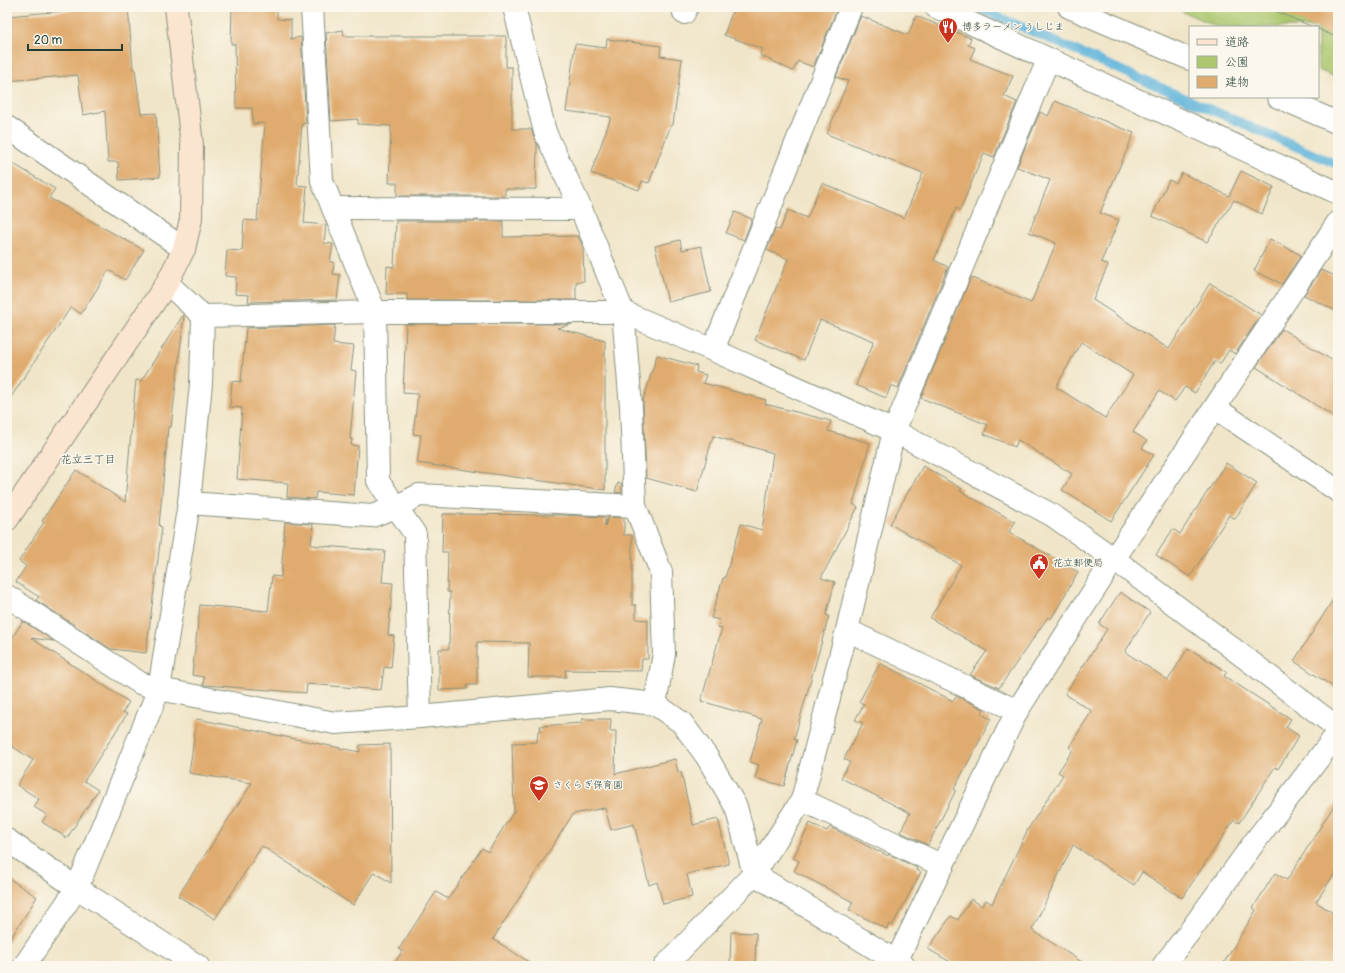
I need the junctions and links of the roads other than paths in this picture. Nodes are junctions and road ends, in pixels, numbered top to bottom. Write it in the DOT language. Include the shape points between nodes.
graph roads {
  1 [pos="176,7"];
  2 [pos="312,7"];
  3 [pos="514,7"];
  4 [pos="851,7"];
  5 [pos="936,7"];
  6 [pos="1069,7"];
  7 [pos="970,14"];
  8 [pos="1189,59"];
  9 [pos="1048,60"];
  10 [pos="1280,98"];
  11 [pos="1338,123"];
  12 [pos="7,127"];
  13 [pos="1338,193"];
  14 [pos="333,208"];
  15 [pos="581,209"];
  16 [pos="1338,222"];
  17 [pos="184,249"];
  18 [pos="168,284"];
  19 [pos="375,312"];
  20 [pos="623,312"];
  21 [pos="203,316"];
  22 [pos="713,350"];
  23 [pos="1215,408"];
  24 [pos="894,431"];
  25 [pos="1338,490"];
  26 [pos="189,503"];
  27 [pos="635,506"];
  28 [pos="396,507"];
  29 [pos="9,512"];
  30 [pos="1114,559"];
  31 [pos="7,596"];
  32 [pos="847,630"];
  33 [pos="159,690"];
  34 [pos="655,704"];
  35 [pos="1017,711"];
  36 [pos="420,717"];
  37 [pos="1338,728"];
  38 [pos="1338,733"];
  39 [pos="802,800"];
  40 [pos="7,840"];
  41 [pos="943,866"];
  42 [pos="754,874"];
  43 [pos="77,888"];
  44 [pos="898,965"];
  45 [pos="24,966"];
  46 [pos="198,966"];
  47 [pos="665,966"];
  48 [pos="1163,966"];
  1 -- 17 [label="street" via="192,145 191,219"];
  2 -- 14 [label="street" via="322,181"];
  3 -- 15 [label="street" via="545,132"];
  4 -- 22 [label="street"];
  5 -- 7 [label="street"];
  6 -- 8 [label="street"];
  7 -- 9 [label="street"];
  9 -- 13 [label="street"];
  9 -- 24 [label="street"];
  10 -- 11 [label="street"];
  12 -- 17 [label="street"];
  14 -- 15 [label="street"];
  14 -- 19 [label="street"];
  15 -- 20 [label="street"];
  16 -- 23 [label="street"];
  17 -- 18 [label="street"];
  18 -- 21 [label="street"];
  18 -- 29 [label="street"];
  19 -- 20 [label="street"];
  19 -- 21 [label="street"];
  19 -- 28 [label="street" via="378,481"];
  20 -- 22 [label="street"];
  20 -- 27 [label="street" via="631,407"];
  21 -- 26 [label="street" via="201,384"];
  22 -- 24 [label="street"];
  23 -- 25 [label="street"];
  23 -- 30 [label="street"];
  24 -- 30 [label="street" via="1052,515"];
  24 -- 32 [label="street"];
  26 -- 28 [label="street" via="372,516"];
  26 -- 33 [label="street"];
  27 -- 28 [label="street" via="419,495"];
  27 -- 34 [label="street" via="661,572 664,654"];
  28 -- 36 [label="street" via="415,534"];
  30 -- 35 [label="street"];
  30 -- 37 [label="street"];
  31 -- 33 [label="street" via="140,683"];
  32 -- 35 [label="street"];
  32 -- 39 [label="street"];
  33 -- 36 [label="street" via="335,723"];
  33 -- 43 [label="street"];
  34 -- 36 [label="street" via="610,699"];
  34 -- 42 [label="street" via="682,723 707,757 736,807"];
  35 -- 41 [label="street"];
  38 -- 48 [label="street"];
  39 -- 41 [label="street"];
  39 -- 42 [label="street"];
  40 -- 43 [label="street"];
  41 -- 44 [label="street"];
  42 -- 44 [label="street"];
  42 -- 47 [label="street"];
  43 -- 45 [label="street"];
  43 -- 46 [label="street"];
}
